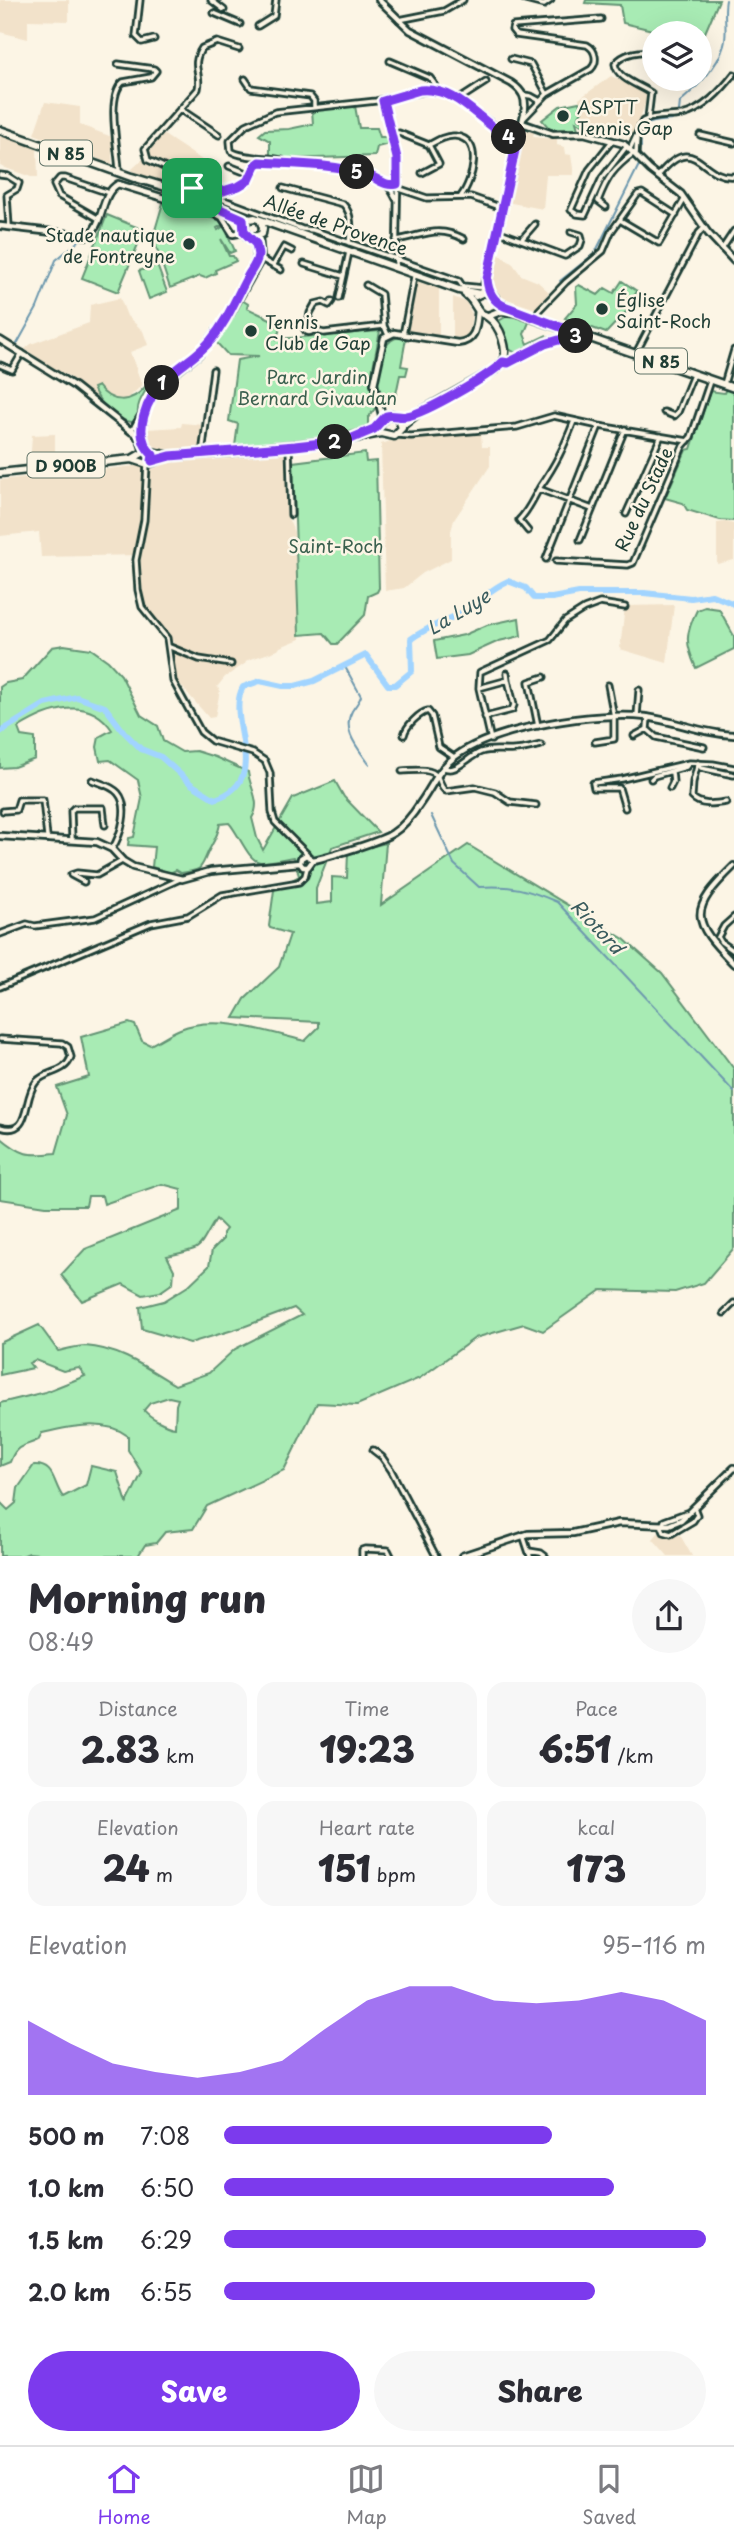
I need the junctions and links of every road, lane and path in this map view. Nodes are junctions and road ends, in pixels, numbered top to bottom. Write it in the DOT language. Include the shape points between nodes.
graph roads {
  1 [pos="140,0"];
  2 [pos="211,0"];
  3 [pos="276,0"];
  4 [pos="379,0"];
  5 [pos="463,0"];
  6 [pos="525,0"];
  7 [pos="551,0"];
  8 [pos="215,13"];
  9 [pos="225,13"];
  10 [pos="601,19"];
  11 [pos="401,23"];
  12 [pos="240,24"];
  13 [pos="258,26"];
  14 [pos="154,39"];
  15 [pos="239,50"];
  16 [pos="642,51"];
  17 [pos="511,59"];
  18 [pos="390,61"];
  19 [pos="118,64"];
  20 [pos="734,74"];
  21 [pos="245,79"];
  22 [pos="486,82"];
  23 [pos="642,88"];
  24 [pos="435,90"];
  25 [pos="648,91"];
  26 [pos="547,94"];
  27 [pos="524,95"];
  28 [pos="383,100"];
  29 [pos="458,100"];
  30 [pos="540,101"];
  31 [pos="314,108"];
  32 [pos="180,109"];
  33 [pos="648,118"];
  34 [pos="522,120"];
  35 [pos="0,130"];
  36 [pos="636,134"];
  37 [pos="219,135"];
  38 [pos="391,135"];
  39 [pos="700,135"];
  40 [pos="613,140"];
  41 [pos="517,141"];
  42 [pos="734,143"];
  43 [pos="429,145"];
  44 [pos="632,151"];
  45 [pos="116,157"];
  46 [pos="284,163"];
  47 [pos="229,166"];
  48 [pos="116,171"];
  49 [pos="422,173"];
  50 [pos="0,175"];
  51 [pos="251,175"];
  52 [pos="658,176"];
  53 [pos="734,176"];
  54 [pos="132,177"];
  55 [pos="387,186"];
  56 [pos="397,186"];
  57 [pos="283,188"];
  58 [pos="171,191"];
  59 [pos="192,192"];
  60 [pos="109,193"];
  61 [pos="211,195"];
  62 [pos="461,197"];
  63 [pos="685,198"];
  64 [pos="396,199"];
  65 [pos="207,204"];
  66 [pos="606,207"];
  67 [pos="502,208"];
  68 [pos="676,215"];
  69 [pos="99,219"];
  70 [pos="620,220"];
  71 [pos="535,224"];
  72 [pos="246,225"];
  73 [pos="262,225"];
  74 [pos="0,226"];
  75 [pos="9,226"];
  76 [pos="704,228"];
  77 [pos="497,231"];
  78 [pos="734,231"];
  79 [pos="571,232"];
  80 [pos="257,239"];
  81 [pos="464,239"];
  82 [pos="396,240"];
  83 [pos="521,240"];
  84 [pos="349,243"];
  85 [pos="722,249"];
  86 [pos="292,251"];
  87 [pos="349,252"];
  88 [pos="261,260"];
  89 [pos="734,261"];
  90 [pos="304,264"];
  91 [pos="392,264"];
  92 [pos="274,265"];
  93 [pos="281,270"];
  94 [pos="343,276"];
  95 [pos="414,276"];
  96 [pos="487,279"];
  97 [pos="366,285"];
  98 [pos="481,291"];
  99 [pos="490,294"];
  100 [pos="339,298"];
  101 [pos="332,301"];
  102 [pos="474,301"];
  103 [pos="498,303"];
  104 [pos="478,310"];
  105 [pos="496,313"];
  106 [pos="229,314"];
  107 [pos="486,316"];
  108 [pos="535,318"];
  109 [pos="476,322"];
  110 [pos="384,326"];
  111 [pos="496,327"];
  112 [pos="579,334"];
  113 [pos="401,335"];
  114 [pos="388,336"];
  115 [pos="0,340"];
  116 [pos="611,344"];
  117 [pos="734,350"];
  118 [pos="22,353"];
  119 [pos="636,353"];
  120 [pos="503,362"];
  121 [pos="0,365"];
  122 [pos="213,370"];
  123 [pos="694,373"];
  124 [pos="710,379"];
  125 [pos="724,384"];
  126 [pos="734,388"];
  127 [pos="664,412"];
  128 [pos="418,413"];
  129 [pos="398,417"];
  130 [pos="385,419"];
  131 [pos="574,421"];
  132 [pos="599,426"];
  133 [pos="625,429"];
  134 [pos="137,430"];
  135 [pos="400,430"];
  136 [pos="385,433"];
  137 [pos="661,436"];
  138 [pos="356,438"];
  139 [pos="688,441"];
  140 [pos="289,447"];
  141 [pos="202,454"];
  142 [pos="147,457"];
  143 [pos="0,473"];
  144 [pos="539,489"];
  145 [pos="569,501"];
  146 [pos="592,509"];
  147 [pos="626,514"];
  148 [pos="291,515"];
  149 [pos="528,531"];
  150 [pos="580,540"];
  151 [pos="546,559"];
  152 [pos="556,561"];
  153 [pos="625,607"];
  154 [pos="170,650"];
  155 [pos="231,664"];
  156 [pos="507,673"];
  157 [pos="544,677"];
  158 [pos="508,680"];
  159 [pos="608,685"];
  160 [pos="480,688"];
  161 [pos="639,690"];
  162 [pos="614,715"];
  163 [pos="636,716"];
  164 [pos="485,717"];
  165 [pos="648,717"];
  166 [pos="538,726"];
  167 [pos="647,729"];
  168 [pos="404,735"];
  169 [pos="734,735"];
  170 [pos="634,736"];
  171 [pos="491,740"];
  172 [pos="595,742"];
  173 [pos="541,745"];
  174 [pos="704,747"];
  175 [pos="454,757"];
  176 [pos="689,763"];
  177 [pos="698,763"];
  178 [pos="443,767"];
  179 [pos="734,768"];
  180 [pos="402,771"];
  181 [pos="672,772"];
  182 [pos="436,775"];
  183 [pos="734,775"];
  184 [pos="651,779"];
  185 [pos="92,780"];
  186 [pos="670,788"];
  187 [pos="726,802"];
  188 [pos="536,805"];
  189 [pos="625,808"];
  190 [pos="3,811"];
  191 [pos="105,825"];
  192 [pos="0,836"];
  193 [pos="47,838"];
  194 [pos="72,839"];
  195 [pos="112,849"];
  196 [pos="303,858"];
  197 [pos="313,860"];
  198 [pos="123,861"];
  199 [pos="734,866"];
  200 [pos="307,868"];
  201 [pos="180,879"];
  202 [pos="84,881"];
  203 [pos="734,916"];
  204 [pos="0,934"];
  205 [pos="734,951"];
  206 [pos="734,964"];
  207 [pos="0,987"];
  208 [pos="0,1039"];
  209 [pos="0,1127"];
  210 [pos="734,1303"];
  211 [pos="724,1313"];
  212 [pos="373,1450"];
  213 [pos="734,1468"];
  214 [pos="692,1509"];
  215 [pos="662,1527"];
  216 [pos="523,1535"];
  217 [pos="529,1554"];
  218 [pos="362,1556"];
  219 [pos="391,1556"];
  220 [pos="436,1556"];
  221 [pos="462,1556"];
  222 [pos="545,1556"];
  1 -- 14 [label="street" via="136,36 142,42"];
  2 -- 9 [label="street"];
  3 -- 13 [label="street" via="274,16"];
  4 -- 11 [label="street"];
  5 -- 11 [label="street" via="444,11"];
  6 -- 7 [label="street" via="544,5"];
  8 -- 9 [label="street"];
  9 -- 12 [label="street"];
  10 -- 26 [label="street" via="513,26 518,35 583,44 594,50 592,69"];
  11 -- 27 [label="street"];
  15 -- 32 [label="street" via="217,42 202,48 195,64 200,85"];
  16 -- 23 [label="street" via="625,55 615,64 620,75"];
  17 -- 26 [label="street" via="531,64"];
  18 -- 24 [label="street" via="430,78"];
  19 -- 45 [label="street" via="156,73 122,82 117,89"];
  20 -- 33 [label="street" via="696,110"];
  21 -- 31 [label="street" via="251,88 310,96"];
  22 -- 29 [label="street"];
  24 -- 28 [label="street"];
  24 -- 29 [label="street"];
  25 -- 33 [label="street"];
  26 -- 30 [label="street"];
  27 -- 30 [label="street"];
  27 -- 34 [label="street"];
  28 -- 31 [label="street"];
  28 -- 38 [label="street"];
  29 -- 41 [label="street"];
  30 -- 34 [label="street"];
  31 -- 46 [label="street" via="262,116 230,141 231,151 238,155 266,156"];
  32 -- 37 [label="street"];
  32 -- 59 [label="street" via="144,152 148,160 174,170"];
  33 -- 36 [label="street"];
  34 -- 40 [label="street" via="550,133"];
  34 -- 41 [label="street"];
  35 -- 48 [label="main road, N 85"];
  36 -- 44 [label="street"];
  36 -- 44 [label="street"];
  38 -- 43 [label="street" via="400,133"];
  38 -- 56 [label="street" via="398,164"];
  39 -- 42 [label="street"];
  40 -- 44 [label="street"];
  40 -- 44 [label="street" via="589,170 571,210 577,214 585,215 602,177"];
  41 -- 67 [label="street"];
  43 -- 49 [label="street" via="440,165"];
  43 -- 62 [label="street" via="453,135 470,148 472,176"];
  44 -- 52 [label="street"];
  44 -- 66 [label="street" via="609,176 598,201"];
  45 -- 48 [label="street"];
  45 -- 48 [label="street"];
  46 -- 51 [label="street" via="257,163"];
  46 -- 55 [label="street" via="366,174"];
  47 -- 51 [label="street"];
  48 -- 54 [label="main road, N 85"];
  50 -- 75 [label="street" via="19,183 7,195"];
  51 -- 61 [label="street" via="245,183"];
  52 -- 53 [label="street" via="674,159 685,156"];
  52 -- 63 [label="street"];
  54 -- 58 [label="main road, N 85"];
  54 -- 59 [label="main road, N 85"];
  55 -- 56 [label="street"];
  55 -- 64 [label="street"];
  56 -- 62 [label="street" via="427,198"];
  56 -- 64 [label="street"];
  57 -- 84 [label="street" via="343,204 350,220"];
  58 -- 59 [label="street"];
  58 -- 65 [label="main road, N 85"];
  59 -- 61 [label="street, Allée de Provence"];
  59 -- 65 [label="street"];
  59 -- 72 [label="main road, N 85" via="239,213"];
  60 -- 69 [label="street"];
  60 -- 69 [label="street" via="65,178 54,185 58,196"];
  60 -- 72 [label="street" via="122,184 220,215 238,232"];
  61 -- 84 [label="street, Allée de Provence"];
  62 -- 67 [label="street"];
  63 -- 68 [label="street"];
  63 -- 76 [label="street"];
  64 -- 82 [label="street"];
  65 -- 72 [label="main road, N 85" via="239,215"];
  67 -- 77 [label="street"];
  68 -- 70 [label="street" via="640,193"];
  68 -- 70 [label="street" via="657,244"];
  69 -- 75 [label="street" via="87,236"];
  70 -- 108 [label="street" via="603,251 566,282"];
  71 -- 83 [label="street"];
  72 -- 73 [label="main road, N 85" via="256,218"];
  72 -- 80 [label="main road, N 85"];
  73 -- 80 [label="main road"];
  73 -- 87 [label="main road, N 85"];
  73 -- 87 [label="main road, N 85"];
  74 -- 75 [label="street"];
  76 -- 85 [label="street"];
  76 -- 119 [label="street"];
  77 -- 83 [label="street"];
  77 -- 96 [label="street"];
  78 -- 85 [label="street"];
  79 -- 83 [label="street" via="582,240 565,256"];
  80 -- 88 [label="street"];
  80 -- 106 [label="street" via="257,260"];
  81 -- 82 [label="street" via="436,231"];
  82 -- 91 [label="street"];
  84 -- 91 [label="street, Allée de Provence"];
  85 -- 89 [label="street"];
  86 -- 92 [label="street" via="284,247"];
  87 -- 91 [label="main road, N 85"];
  87 -- 94 [label="street"];
  88 -- 92 [label="street"];
  88 -- 106 [label="street"];
  90 -- 94 [label="street"];
  91 -- 95 [label="main road, N 85"];
  91 -- 98 [label="main road, N 85"];
  92 -- 93 [label="street"];
  94 -- 100 [label="street"];
  95 -- 102 [label="main road, N 85"];
  95 -- 113 [label="street"];
  96 -- 98 [label="street"];
  96 -- 99 [label="street"];
  97 -- 110 [label="street" via="381,293"];
  98 -- 99 [label="main road"];
  98 -- 102 [label="main road"];
  99 -- 103 [label="main road"];
  101 -- 110 [label="street" via="328,305 315,303 306,331"];
  102 -- 104 [label="main road"];
  103 -- 105 [label="main road"];
  103 -- 108 [label="main road, N 85"];
  104 -- 107 [label="main road"];
  104 -- 109 [label="street"];
  105 -- 107 [label="main road"];
  105 -- 108 [label="main road, N 85" via="509,311"];
  105 -- 111 [label="main road"];
  106 -- 134 [label="street" via="199,354 164,380"];
  107 -- 109 [label="street"];
  107 -- 111 [label="main road"];
  108 -- 112 [label="main road, N 85"];
  108 -- 116 [label="main road, N 85"];
  109 -- 113 [label="street" via="472,337 463,342"];
  110 -- 114 [label="street"];
  111 -- 120 [label="main road" via="506,350"];
  112 -- 116 [label="main road, N 85"];
  112 -- 120 [label="main road"];
  113 -- 114 [label="street"];
  114 -- 130 [label="street" via="374,384"];
  115 -- 118 [label="street"];
  116 -- 119 [label="main road, N 85"];
  117 -- 125 [label="street"];
  118 -- 121 [label="street" via="12,370"];
  118 -- 134 [label="street" via="81,391 121,424"];
  119 -- 123 [label="main road, N 85"];
  120 -- 128 [label="main road"];
  122 -- 141 [label="street"];
  123 -- 124 [label="main road, N 85"];
  123 -- 127 [label="street" via="678,412 674,416"];
  124 -- 125 [label="main road, N 85"];
  124 -- 139 [label="street, Rue du Stade"];
  125 -- 126 [label="main road, N 85"];
  128 -- 129 [label="main road"];
  128 -- 135 [label="main road"];
  129 -- 130 [label="main road"];
  129 -- 135 [label="main road"];
  130 -- 136 [label="main road"];
  130 -- 138 [label="main road"];
  131 -- 132 [label="street"];
  131 -- 135 [label="street" via="554,416 517,427 408,436"];
  131 -- 144 [label="street" via="561,454"];
  132 -- 133 [label="street"];
  132 -- 145 [label="street"];
  133 -- 137 [label="street"];
  133 -- 146 [label="street"];
  134 -- 142 [label="street"];
  135 -- 136 [label="main road" via="391,436"];
  136 -- 138 [label="main road"];
  137 -- 139 [label="street"];
  137 -- 147 [label="street"];
  138 -- 140 [label="main road"];
  139 -- 152 [label="street, Rue du Stade" via="633,563"];
  140 -- 141 [label="main road"];
  140 -- 148 [label="street"];
  141 -- 142 [label="main road"];
  142 -- 143 [label="main road, D 900B"];
  142 -- 154 [label="street" via="144,520 136,555 138,594 146,613 163,629"];
  144 -- 145 [label="street"];
  144 -- 149 [label="street" via="519,520"];
  145 -- 146 [label="street"];
  145 -- 151 [label="street"];
  146 -- 150 [label="street"];
  153 -- 160 [label="street" via="600,603 576,613 550,640 484,669 478,676"];
  154 -- 155 [label="street"];
  154 -- 196 [label="street" via="173,681 201,732 212,741 253,753 268,766 275,822 300,845"];
  156 -- 158 [label="street"];
  157 -- 166 [label="street" via="528,682"];
  158 -- 160 [label="street"];
  158 -- 164 [label="street" via="514,708"];
  159 -- 162 [label="street"];
  160 -- 164 [label="street"];
  161 -- 163 [label="street"];
  162 -- 163 [label="street"];
  162 -- 166 [label="street"];
  162 -- 172 [label="street" via="614,739"];
  163 -- 165 [label="street"];
  164 -- 171 [label="street"];
  165 -- 167 [label="street"];
  165 -- 169 [label="street"];
  166 -- 171 [label="street"];
  167 -- 170 [label="street"];
  167 -- 174 [label="street" via="661,738"];
  168 -- 175 [label="street" via="428,711 439,747"];
  171 -- 175 [label="street"];
  173 -- 178 [label="street" via="512,751 495,748 453,770"];
  175 -- 178 [label="street"];
  176 -- 177 [label="street"];
  176 -- 181 [label="street"];
  176 -- 189 [label="street" via="593,783 594,788 619,788"];
  177 -- 179 [label="street"];
  177 -- 183 [label="street" via="705,770"];
  177 -- 187 [label="street" via="692,797 704,803"];
  178 -- 182 [label="street"];
  180 -- 182 [label="street"];
  181 -- 184 [label="street"];
  181 -- 186 [label="street"];
  182 -- 188 [label="street" via="446,791 475,787 510,802"];
  182 -- 197 [label="street" via="418,807 392,834"];
  185 -- 195 [label="street" via="113,789 122,800 124,814"];
  190 -- 193 [label="street" via="16,810 19,800 43,800"];
  191 -- 194 [label="street" via="103,808 74,808"];
  192 -- 193 [label="street"];
  193 -- 194 [label="street"];
  194 -- 195 [label="street"];
  195 -- 198 [label="street"];
  196 -- 197 [label="street"];
  196 -- 200 [label="street"];
  196 -- 201 [label="street"];
  197 -- 200 [label="street"];
  198 -- 201 [label="street"];
  198 -- 202 [label="street" via="97,875 71,875"];
  199 -- 206 [label="street" via="703,900 699,914 708,936"];
  200 -- 207 [label="street" via="299,882 222,895 188,916 150,923"];
  201 -- 204 [label="street" via="95,918 27,924"];
  203 -- 205 [label="street" via="718,937"];
  208 -- 209 [label="street" via="62,1043 71,1057 67,1066 34,1085 17,1128"];
  210 -- 211 [label="street"];
  212 -- 220 [label="street" via="391,1469"];
  213 -- 214 [label="street"];
  214 -- 215 [label="street" via="674,1524"];
  214 -- 215 [label="street" via="697,1515 691,1522 669,1535"];
  215 -- 216 [label="street" via="619,1523 573,1533"];
  216 -- 217 [label="street"];
  216 -- 221 [label="street"];
  217 -- 222 [label="street"];
  218 -- 219 [label="street" via="365,1549 388,1550"];
}
